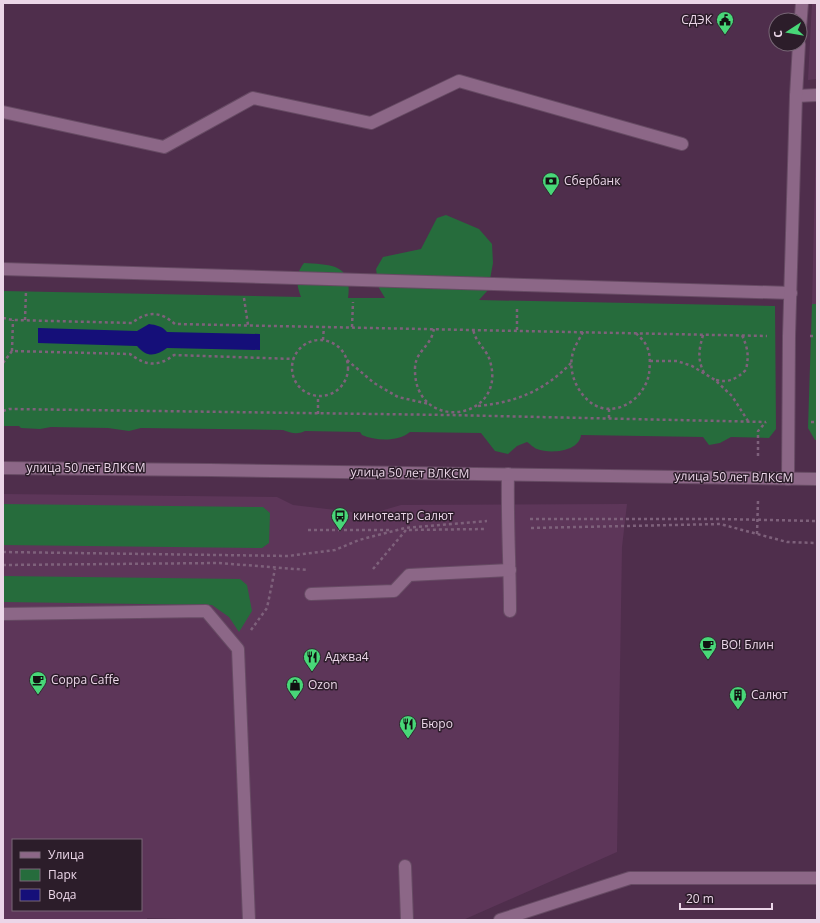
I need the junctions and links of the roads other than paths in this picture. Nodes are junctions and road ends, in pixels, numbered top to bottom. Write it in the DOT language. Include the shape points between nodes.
graph roads {
  1 [pos="799,52"];
  2 [pos="817,95"];
  3 [pos="796,96"];
  4 [pos="3,112"];
  5 [pos="682,144"];
  6 [pos="3,269"];
  7 [pos="791,293"];
  8 [pos="3,468"];
  9 [pos="508,474"];
  10 [pos="788,478"];
  11 [pos="817,479"];
  12 [pos="510,570"];
  13 [pos="311,594"];
  14 [pos="510,612"];
  15 [pos="3,614"];
  16 [pos="404,866"];
  17 [pos="817,878"];
  18 [pos="249,920"];
  19 [pos="407,920"];
  20 [pos="500,920"];
  1 -- 3 [label="street"];
  2 -- 3 [label="street"];
  3 -- 7 [label="street"];
  4 -- 5 [label="street" via="164,146 253,98 371,123 459,81"];
  6 -- 7 [label="street"];
  7 -- 10 [label="street"];
  8 -- 9 [label="street, улица 50 лет ВЛКСМ"];
  9 -- 10 [label="street, улица 50 лет ВЛКСМ"];
  9 -- 12 [label="street"];
  10 -- 11 [label="street, улица 50 лет ВЛКСМ"];
  12 -- 13 [label="street" via="409,575 394,590"];
  12 -- 14 [label="street"];
  15 -- 18 [label="street" via="206,611 238,650"];
  16 -- 19 [label="street"];
  17 -- 20 [label="street" via="630,878"];
}
